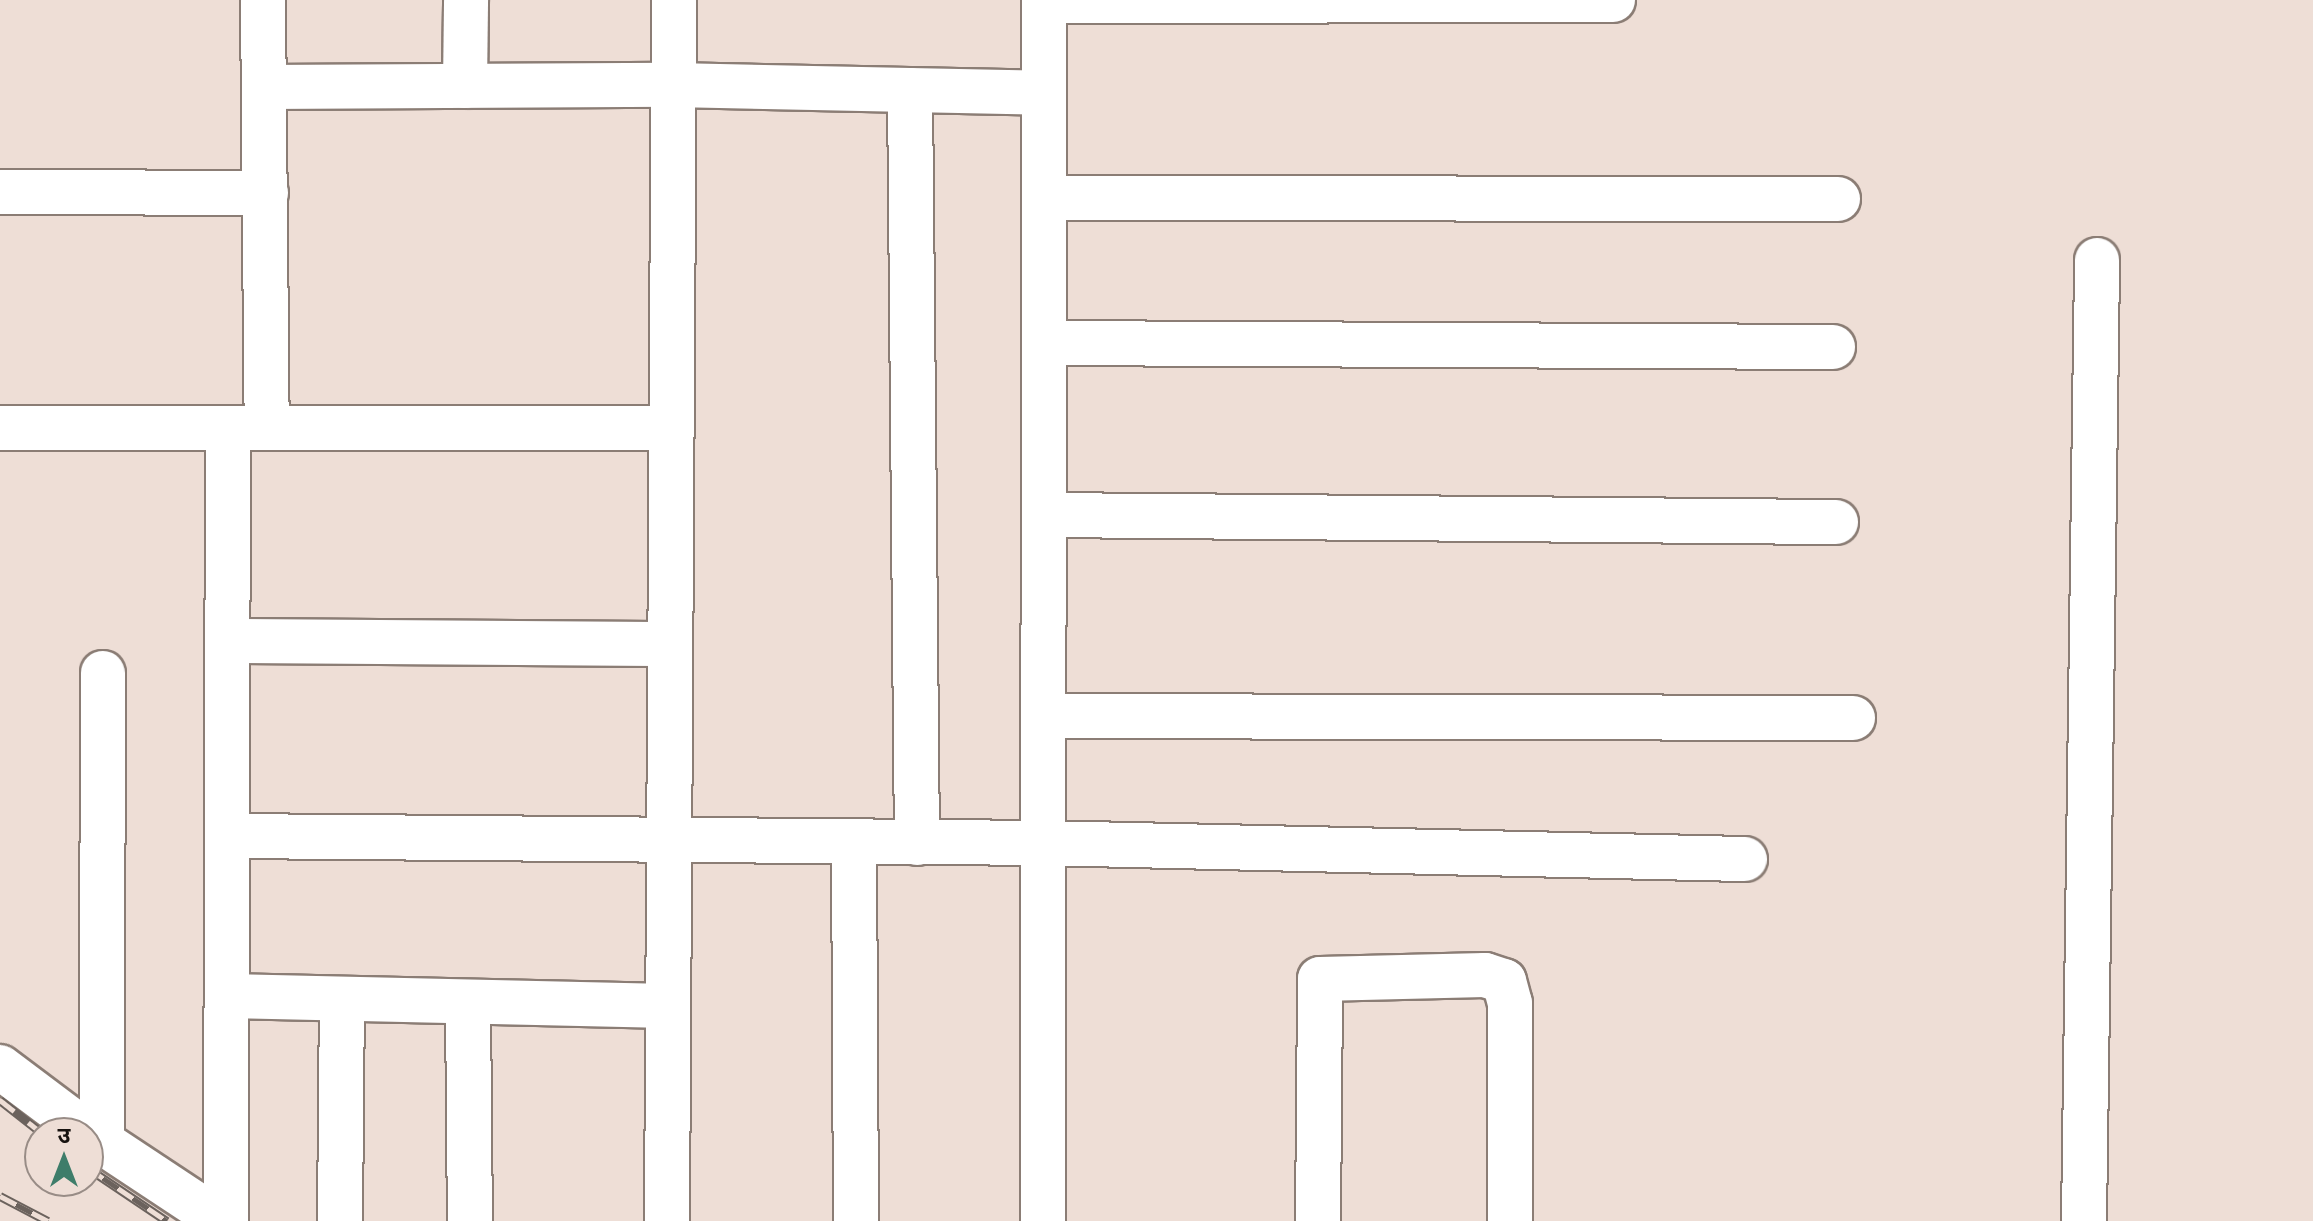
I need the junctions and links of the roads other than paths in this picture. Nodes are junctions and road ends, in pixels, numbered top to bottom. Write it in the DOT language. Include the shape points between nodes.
graph roads {
  1 [pos="263,0"];
  2 [pos="466,0"];
  3 [pos="674,0"];
  4 [pos="1044,0"];
  5 [pos="1613,0"];
  6 [pos="1566,1"];
  7 [pos="673,85"];
  8 [pos="465,86"];
  9 [pos="265,87"];
  10 [pos="910,90"];
  11 [pos="1044,93"];
  12 [pos="0,192"];
  13 [pos="266,193"];
  14 [pos="1044,198"];
  15 [pos="1838,199"];
  16 [pos="2097,260"];
  17 [pos="1044,343"];
  18 [pos="1833,347"];
  19 [pos="0,428"];
  20 [pos="248,428"];
  21 [pos="669,428"];
  22 [pos="1045,515"];
  23 [pos="1836,522"];
  24 [pos="229,641"];
  25 [pos="668,644"];
  26 [pos="103,673"];
  27 [pos="1044,716"];
  28 [pos="1853,718"];
  29 [pos="229,836"];
  30 [pos="668,843"];
  31 [pos="854,843"];
  32 [pos="917,843"];
  33 [pos="1043,843"];
  34 [pos="1745,859"];
  35 [pos="228,996"];
  36 [pos="342,999"];
  37 [pos="468,1002"];
  38 [pos="668,1006"];
  39 [pos="0,1067"];
  40 [pos="67,1117"];
  41 [pos="93,1117"];
  42 [pos="104,1143"];
  43 [pos="224,1221"];
  44 [pos="340,1221"];
  45 [pos="470,1221"];
  46 [pos="667,1221"];
  47 [pos="856,1221"];
  48 [pos="1043,1221"];
  49 [pos="1318,1221"];
  50 [pos="1510,1221"];
  51 [pos="2084,1221"];
  1 -- 9 [label="street"];
  2 -- 8 [label="street"];
  3 -- 7 [label="street"];
  4 -- 6 [label="street"];
  4 -- 11 [label="street"];
  5 -- 6 [label="street"];
  7 -- 8 [label="street"];
  7 -- 10 [label="street"];
  7 -- 21 [label="street"];
  8 -- 9 [label="street"];
  9 -- 13 [label="street"];
  10 -- 11 [label="street"];
  10 -- 32 [label="street"];
  11 -- 14 [label="street"];
  12 -- 13 [label="street"];
  13 -- 20 [label="street"];
  14 -- 15 [label="street"];
  14 -- 17 [label="street"];
  16 -- 51 [label="street"];
  17 -- 18 [label="street"];
  17 -- 22 [label="street"];
  19 -- 20 [label="street"];
  20 -- 21 [label="street"];
  20 -- 24 [label="street"];
  21 -- 25 [label="street"];
  22 -- 23 [label="street"];
  22 -- 27 [label="street"];
  24 -- 25 [label="street"];
  24 -- 29 [label="street"];
  25 -- 30 [label="street"];
  26 -- 41 [label="street"];
  27 -- 28 [label="street"];
  27 -- 33 [label="street"];
  29 -- 30 [label="street"];
  29 -- 35 [label="street"];
  30 -- 31 [label="street"];
  30 -- 38 [label="street"];
  31 -- 32 [label="street"];
  31 -- 47 [label="street"];
  32 -- 33 [label="street"];
  33 -- 34 [label="street"];
  33 -- 48 [label="street"];
  35 -- 36 [label="street"];
  35 -- 43 [label="street"];
  36 -- 37 [label="street"];
  36 -- 44 [label="street"];
  37 -- 38 [label="street"];
  37 -- 45 [label="street"];
  38 -- 46 [label="street"];
  39 -- 40 [label="street"];
  42 -- 43 [label="street"];
  49 -- 50 [label="street" via="1320,979 1485,975 1504,981 1510,1003"];
}
